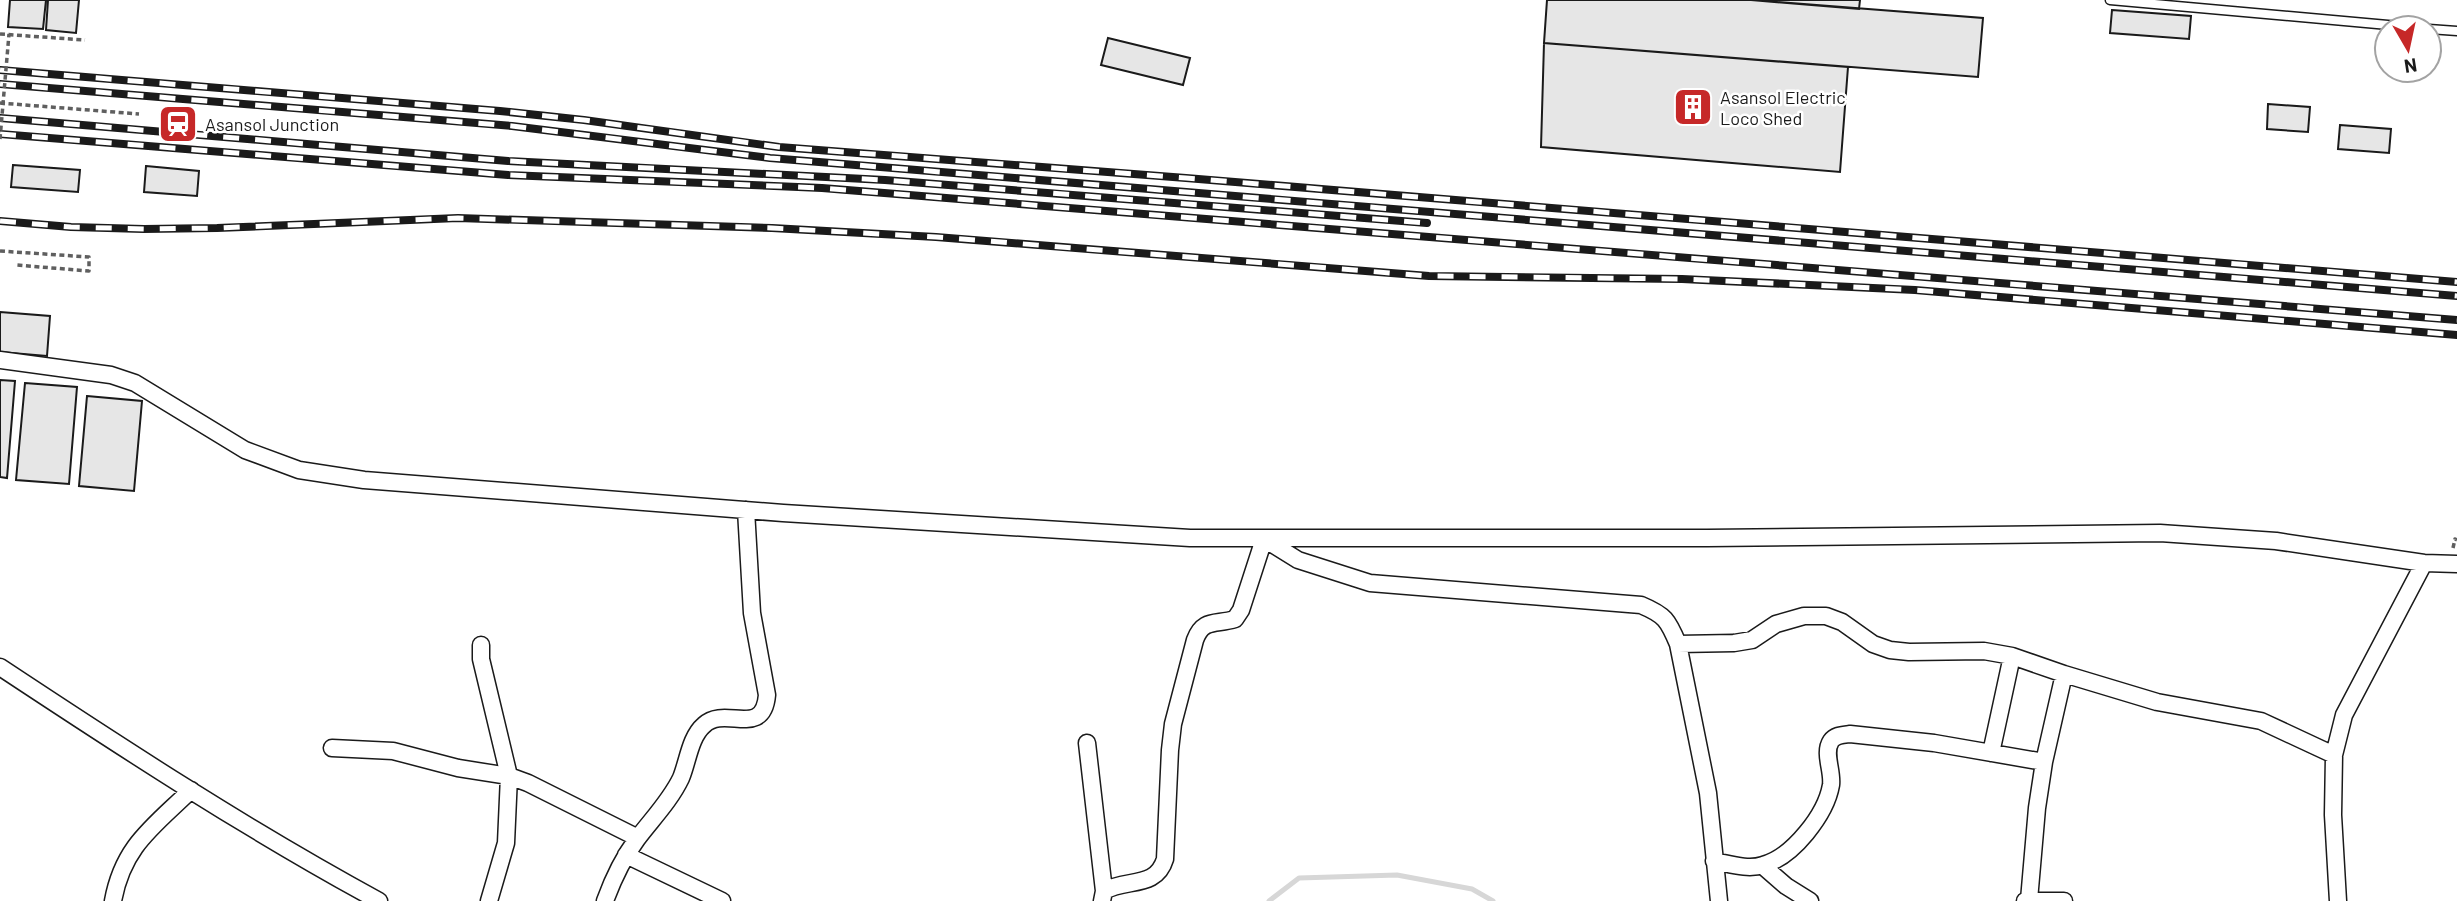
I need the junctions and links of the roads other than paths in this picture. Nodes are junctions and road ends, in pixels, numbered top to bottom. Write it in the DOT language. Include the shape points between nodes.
graph roads {
  1 [pos="2110,0"];
  2 [pos="2373,24"];
  3 [pos="0,360"];
  4 [pos="746,510"];
  5 [pos="1264,539"];
  6 [pos="2424,563"];
  7 [pos="2457,564"];
  8 [pos="1678,644"];
  9 [pos="481,645"];
  10 [pos="2012,656"];
  11 [pos="0,667"];
  12 [pos="2064,674"];
  13 [pos="1087,743"];
  14 [pos="332,748"];
  15 [pos="1992,753"];
  16 [pos="2334,755"];
  17 [pos="2044,762"];
  18 [pos="509,776"];
  19 [pos="191,790"];
  20 [pos="638,838"];
  21 [pos="626,855"];
  22 [pos="1714,861"];
  23 [pos="1763,866"];
  24 [pos="1103,896"];
  25 [pos="113,901"];
  26 [pos="377,901"];
  27 [pos="489,901"];
  28 [pos="605,901"];
  29 [pos="722,901"];
  30 [pos="1719,901"];
  31 [pos="1810,901"];
  32 [pos="2027,901"];
  33 [pos="2064,901"];
  34 [pos="2338,901"];
  1 -- 2 [label="lane"];
  3 -- 4 [label="street" via="111,375 135,383 245,450 299,470 363,480"];
  4 -- 5 [label="street"];
  4 -- 20 [label="street" via="752,613 766,707 758,716 706,722 697,733 674,792"];
  5 -- 6 [label="street" via="2147,533 2276,541"];
  5 -- 8 [label="street" via="1298,560 1382,585 1641,605 1669,622"];
  5 -- 24 [label="street" via="1235,619 1206,623 1195,640 1173,724 1161,872 1113,886"];
  6 -- 7 [label="street"];
  6 -- 16 [label="street" via="2344,715"];
  8 -- 10 [label="street" via="1752,640 1776,624 1826,616 1890,650 1984,651"];
  8 -- 22 [label="street" via="1707,793"];
  9 -- 18 [label="street"];
  10 -- 12 [label="street"];
  10 -- 15 [label="street"];
  11 -- 19 [label="street"];
  12 -- 16 [label="street" via="2157,702 2261,721"];
  12 -- 17 [label="street"];
  13 -- 24 [label="street"];
  14 -- 18 [label="street" via="393,751"];
  15 -- 17 [label="street"];
  15 -- 23 [label="street" via="1839,735 1831,739 1828,749 1831,780 1819,816 1781,856"];
  16 -- 34 [label="street"];
  17 -- 32 [label="street"];
  18 -- 20 [label="street"];
  18 -- 27 [label="street" via="506,843"];
  19 -- 25 [label="street" via="128,855"];
  19 -- 26 [label="street"];
  20 -- 21 [label="street"];
  21 -- 28 [label="street"];
  21 -- 29 [label="street"];
  22 -- 23 [label="street"];
  22 -- 30 [label="street"];
  23 -- 31 [label="street"];
  32 -- 33 [label="street"];
}
